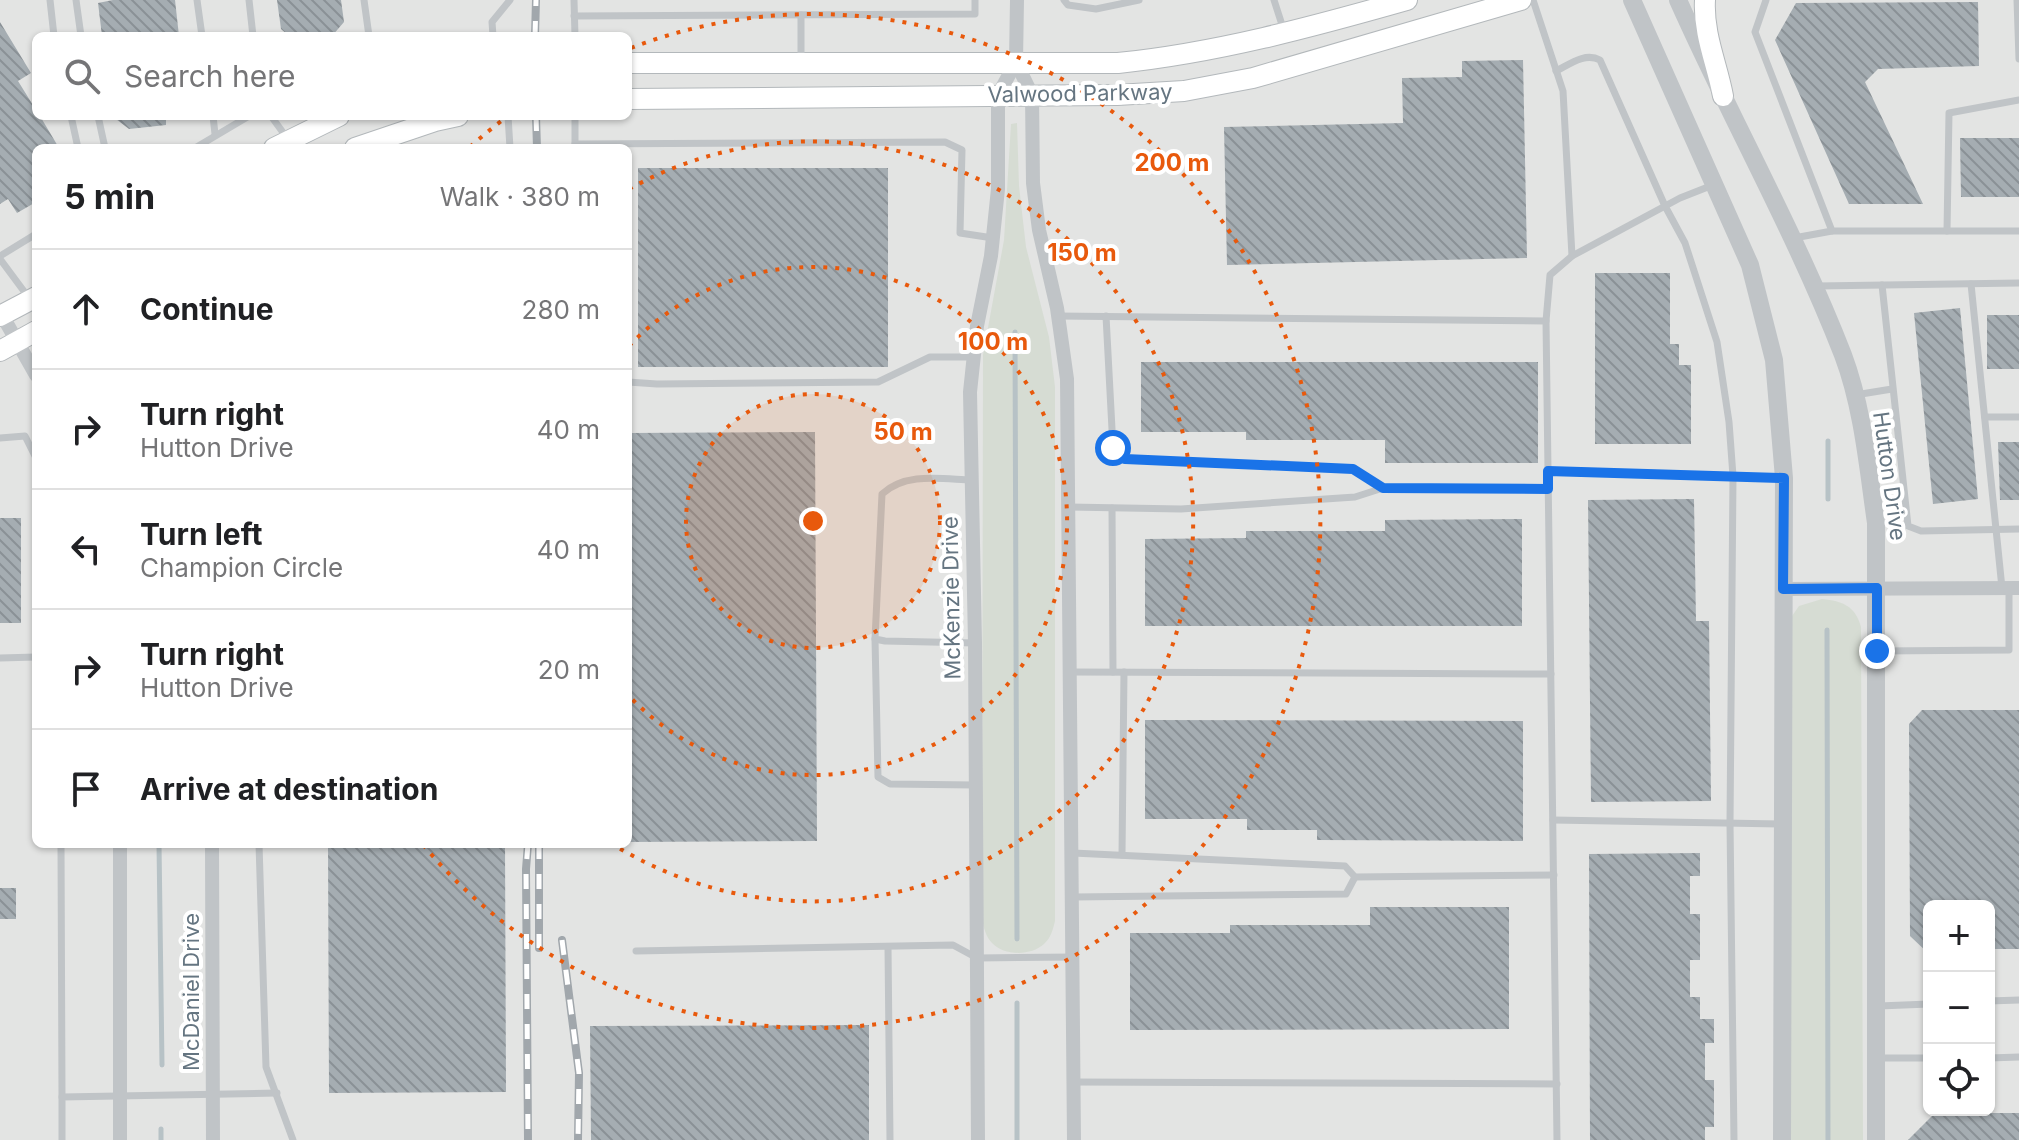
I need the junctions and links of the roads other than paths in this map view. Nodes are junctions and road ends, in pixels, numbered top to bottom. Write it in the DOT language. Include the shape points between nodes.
graph roads {
  1 [pos="50,0"];
  2 [pos="76,0"];
  3 [pos="197,0"];
  4 [pos="249,0"];
  5 [pos="364,0"];
  6 [pos="510,0"];
  7 [pos="574,0"];
  8 [pos="975,0"];
  9 [pos="1017,0"];
  10 [pos="1064,0"];
  11 [pos="1139,0"];
  12 [pos="1274,0"];
  13 [pos="1407,0"];
  14 [pos="1521,0"];
  15 [pos="1533,0"];
  16 [pos="1632,0"];
  17 [pos="1678,0"];
  18 [pos="1705,0"];
  19 [pos="1766,0"];
  20 [pos="2017,0"];
  21 [pos="801,15"];
  22 [pos="574,16"];
  23 [pos="1284,31"];
  24 [pos="54,32"];
  25 [pos="80,32"];
  26 [pos="201,32"];
  27 [pos="253,32"];
  28 [pos="368,32"];
  29 [pos="493,32"];
  30 [pos="575,32"];
  31 [pos="2019,59"];
  32 [pos="801,62"];
  33 [pos="1016,62"];
  34 [pos="632,63"];
  35 [pos="1556,71"];
  36 [pos="998,95"];
  37 [pos="1032,95"];
  38 [pos="1723,96"];
  39 [pos="632,99"];
  40 [pos="2019,100"];
  41 [pos="72,120"];
  42 [pos="99,120"];
  43 [pos="213,120"];
  44 [pos="241,120"];
  45 [pos="273,120"];
  46 [pos="332,120"];
  47 [pos="440,120"];
  48 [pos="508,120"];
  49 [pos="575,120"];
  50 [pos="215,134"];
  51 [pos="77,144"];
  52 [pos="104,144"];
  53 [pos="201,144"];
  54 [pos="285,144"];
  55 [pos="287,144"];
  56 [pos="367,144"];
  57 [pos="510,144"];
  58 [pos="575,144"];
  59 [pos="632,145"];
  60 [pos="1714,184"];
  61 [pos="1665,206"];
  62 [pos="1832,231"];
  63 [pos="1947,231"];
  64 [pos="2019,231"];
  65 [pos="32,237"];
  66 [pos="993,238"];
  67 [pos="1791,239"];
  68 [pos="1572,256"];
  69 [pos="0,258"];
  70 [pos="2019,283"];
  71 [pos="1971,284"];
  72 [pos="1882,285"];
  73 [pos="1812,287"];
  74 [pos="32,299"];
  75 [pos="32,303"];
  76 [pos="1,315"];
  77 [pos="1058,316"];
  78 [pos="1106,316"];
  79 [pos="1546,321"];
  80 [pos="32,333"];
  81 [pos="8,346"];
  82 [pos="974,357"];
  83 [pos="32,371"];
  84 [pos="632,382"];
  85 [pos="1892,389"];
  86 [pos="1854,395"];
  87 [pos="1985,417"];
  88 [pos="2019,417"];
  89 [pos="0,438"];
  90 [pos="32,443"];
  91 [pos="1548,471"];
  92 [pos="1733,476"];
  93 [pos="1784,478"];
  94 [pos="972,480"];
  95 [pos="1383,488"];
  96 [pos="1548,489"];
  97 [pos="1069,507"];
  98 [pos="1112,508"];
  99 [pos="2019,529"];
  100 [pos="1997,530"];
  101 [pos="1877,588"];
  102 [pos="2010,588"];
  103 [pos="1783,589"];
  104 [pos="875,639"];
  105 [pos="975,643"];
  106 [pos="2009,650"];
  107 [pos="2019,650"];
  108 [pos="1877,651"];
  109 [pos="32,657"];
  110 [pos="0,658"];
  111 [pos="1071,672"];
  112 [pos="1113,672"];
  113 [pos="1124,672"];
  114 [pos="1551,674"];
  115 [pos="974,785"];
  116 [pos="1553,820"];
  117 [pos="1730,823"];
  118 [pos="1782,824"];
  119 [pos="61,848"];
  120 [pos="120,848"];
  121 [pos="212,848"];
  122 [pos="259,848"];
  123 [pos="1073,853"];
  124 [pos="1122,855"];
  125 [pos="1554,875"];
  126 [pos="1355,877"];
  127 [pos="1074,897"];
  128 [pos="888,947"];
  129 [pos="636,951"];
  130 [pos="1075,957"];
  131 [pos="977,958"];
  132 [pos="2019,1000"];
  133 [pos="1995,1001"];
  134 [pos="1923,1004"];
  135 [pos="1877,1006"];
  136 [pos="2019,1057"];
  137 [pos="1877,1058"];
  138 [pos="1923,1058"];
  139 [pos="1995,1058"];
  140 [pos="1074,1082"];
  141 [pos="1557,1084"];
  142 [pos="213,1092"];
  143 [pos="277,1093"];
  144 [pos="120,1094"];
  145 [pos="62,1097"];
  146 [pos="62,1140"];
  147 [pos="120,1140"];
  148 [pos="213,1140"];
  149 [pos="293,1140"];
  150 [pos="890,1140"];
  151 [pos="978,1140"];
  152 [pos="1074,1140"];
  153 [pos="1557,1140"];
  154 [pos="1734,1140"];
  155 [pos="1782,1140"];
  156 [pos="1876,1140"];
  1 -- 24 [label="lane"];
  2 -- 25 [label="lane"];
  3 -- 26 [label="lane"];
  4 -- 27 [label="lane"];
  5 -- 28 [label="lane"];
  6 -- 29 [label="lane" via="492,22"];
  7 -- 22 [label="lane"];
  8 -- 21 [label="lane" via="975,14"];
  9 -- 33 [label="street, McKenzie Drive"];
  10 -- 11 [label="lane" via="1096,9"];
  12 -- 23 [label="lane"];
  13 -- 23 [label="main road, Valwood Parkway"];
  14 -- 37 [label="main road, Valwood Parkway" via="1253,78 1117,95"];
  15 -- 35 [label="lane"];
  16 -- 60 [label="street"];
  17 -- 38 [label="street, Hutton Drive"];
  18 -- 38 [label="main road" via="1706,36"];
  19 -- 62 [label="lane" via="1755,32"];
  20 -- 31 [label="lane"];
  21 -- 22 [label="lane"];
  21 -- 32 [label="lane"];
  22 -- 30 [label="lane"];
  23 -- 33 [label="main road, Valwood Parkway" via="1164,59"];
  32 -- 33 [label="main road, Valwood Parkway"];
  32 -- 34 [label="main road, Valwood Parkway"];
  33 -- 36 [label="street, McKenzie Drive"];
  33 -- 37 [label="street, McKenzie Drive"];
  35 -- 61 [label="lane" via="1592,56 1600,60"];
  35 -- 68 [label="lane" via="1563,91"];
  36 -- 37 [label="main road, Valwood Parkway"];
  36 -- 39 [label="main road, Valwood Parkway"];
  36 -- 66 [label="street, McKenzie Drive"];
  37 -- 77 [label="street, McKenzie Drive" via="1033,183"];
  38 -- 67 [label="street, Hutton Drive"];
  40 -- 63 [label="lane" via="1949,113"];
  41 -- 51 [label="lane"];
  42 -- 52 [label="lane"];
  43 -- 50 [label="lane"];
  44 -- 50 [label="lane"];
  45 -- 54 [label="lane"];
  46 -- 55 [label="main road"];
  47 -- 56 [label="main road"];
  48 -- 57 [label="lane"];
  49 -- 58 [label="lane"];
  50 -- 53 [label="lane"];
  59 -- 66 [label="lane" via="945,142 962,150 960,233"];
  60 -- 61 [label="lane"];
  60 -- 93 [label="street" via="1750,265 1774,360"];
  61 -- 68 [label="lane"];
  61 -- 92 [label="lane" via="1685,243 1717,342"];
  62 -- 63 [label="lane"];
  62 -- 67 [label="lane"];
  63 -- 64 [label="lane"];
  65 -- 69 [label="lane"];
  66 -- 82 [label="street, McKenzie Drive"];
  67 -- 73 [label="street, Hutton Drive"];
  68 -- 79 [label="lane" via="1550,275"];
  69 -- 74 [label="lane"];
  70 -- 71 [label="lane"];
  71 -- 72 [label="lane"];
  71 -- 87 [label="lane"];
  72 -- 73 [label="lane"];
  72 -- 85 [label="lane"];
  73 -- 86 [label="street, Hutton Drive" via="1844,358"];
  75 -- 76 [label="main road"];
  76 -- 81 [label="street"];
  77 -- 78 [label="lane"];
  77 -- 97 [label="street, McKenzie Drive" via="1067,379"];
  78 -- 79 [label="lane"];
  78 -- 95 [label="lane" via="1113,448 1125,459 1353,469"];
  79 -- 91 [label="lane"];
  80 -- 81 [label="main road"];
  81 -- 83 [label="street"];
  82 -- 84 [label="lane" via="930,357 878,382"];
  82 -- 94 [label="street, McKenzie Drive"];
  85 -- 86 [label="lane"];
  85 -- 100 [label="lane" via="1908,526 1921,531"];
  86 -- 101 [label="street, Hutton Drive" via="1876,523"];
  87 -- 88 [label="lane"];
  87 -- 100 [label="lane"];
  89 -- 90 [label="lane" via="25,436"];
  91 -- 92 [label="lane"];
  91 -- 96 [label="lane"];
  92 -- 93 [label="lane"];
  92 -- 117 [label="lane"];
  93 -- 103 [label="street"];
  94 -- 104 [label="lane" via="917,479 894,483 882,494"];
  94 -- 105 [label="street, McKenzie Drive"];
  95 -- 96 [label="lane"];
  95 -- 98 [label="lane" via="1339,499"];
  96 -- 114 [label="lane"];
  97 -- 98 [label="lane"];
  97 -- 111 [label="street, McKenzie Drive"];
  98 -- 112 [label="lane"];
  99 -- 100 [label="lane"];
  100 -- 102 [label="lane"];
  101 -- 102 [label="street"];
  101 -- 103 [label="street"];
  101 -- 108 [label="street, Hutton Drive"];
  102 -- 106 [label="lane"];
  103 -- 118 [label="street"];
  104 -- 105 [label="lane"];
  104 -- 115 [label="lane" via="878,777 890,784"];
  105 -- 115 [label="street, McKenzie Drive"];
  106 -- 107 [label="lane"];
  106 -- 108 [label="lane"];
  108 -- 135 [label="street, Hutton Drive"];
  109 -- 110 [label="lane"];
  111 -- 112 [label="lane"];
  111 -- 123 [label="street, McKenzie Drive"];
  112 -- 113 [label="lane"];
  113 -- 114 [label="lane"];
  113 -- 124 [label="lane"];
  114 -- 116 [label="lane"];
  115 -- 131 [label="street, McKenzie Drive"];
  116 -- 117 [label="lane"];
  116 -- 125 [label="lane"];
  117 -- 118 [label="lane"];
  117 -- 154 [label="lane"];
  118 -- 155 [label="street"];
  119 -- 145 [label="lane"];
  120 -- 144 [label="street"];
  121 -- 142 [label="street, McDaniel Drive"];
  122 -- 143 [label="lane" via="266,1067"];
  123 -- 124 [label="lane"];
  123 -- 127 [label="street, McKenzie Drive"];
  124 -- 126 [label="lane" via="1345,866"];
  125 -- 126 [label="lane"];
  125 -- 141 [label="lane"];
  126 -- 127 [label="lane" via="1346,894"];
  127 -- 130 [label="street, McKenzie Drive"];
  128 -- 129 [label="lane"];
  128 -- 131 [label="lane" via="953,945"];
  128 -- 150 [label="lane"];
  130 -- 131 [label="lane"];
  130 -- 140 [label="street, McKenzie Drive"];
  131 -- 151 [label="street, McKenzie Drive"];
  132 -- 133 [label="lane"];
  134 -- 135 [label="lane"];
  135 -- 137 [label="street, Hutton Drive"];
  136 -- 139 [label="lane"];
  137 -- 138 [label="lane"];
  137 -- 156 [label="street, Hutton Drive"];
  140 -- 141 [label="lane"];
  140 -- 152 [label="street, McKenzie Drive"];
  141 -- 153 [label="lane"];
  142 -- 143 [label="lane"];
  142 -- 144 [label="lane"];
  142 -- 148 [label="street, McDaniel Drive"];
  143 -- 149 [label="lane"];
  144 -- 145 [label="lane"];
  144 -- 147 [label="street"];
  145 -- 146 [label="lane"];
}
